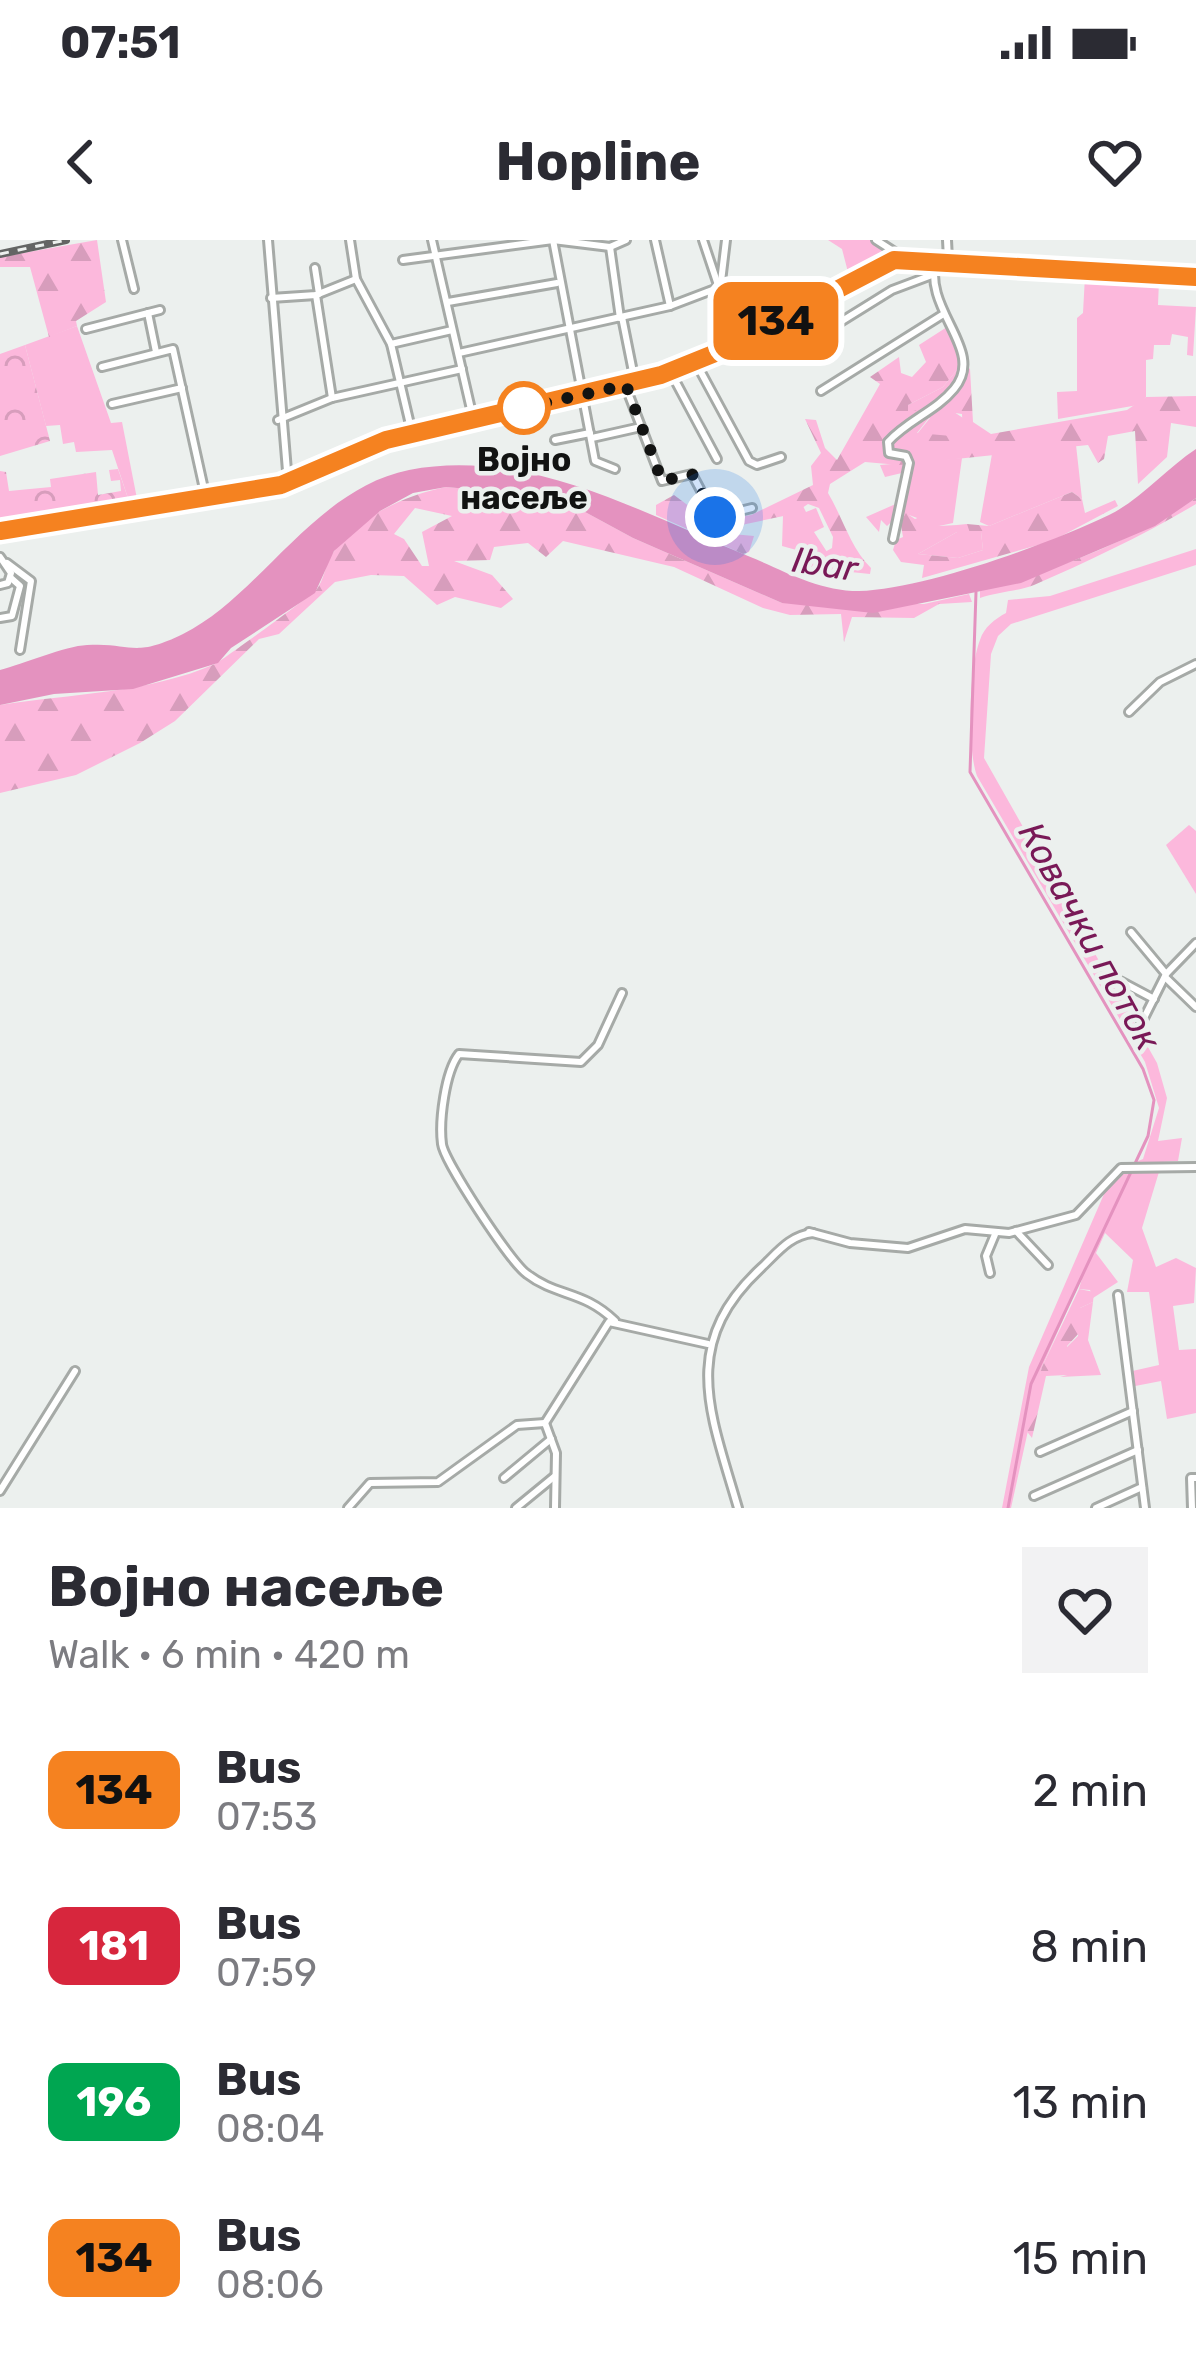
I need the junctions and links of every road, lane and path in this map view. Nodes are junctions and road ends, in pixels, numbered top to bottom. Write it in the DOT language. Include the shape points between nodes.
graph roads {
  1 [pos="122,240"];
  2 [pos="268,240"];
  3 [pos="350,240"];
  4 [pos="432,240"];
  5 [pos="553,240"];
  6 [pos="626,240"];
  7 [pos="656,240"];
  8 [pos="704,240"];
  9 [pos="726,240"];
  10 [pos="876,240"];
  11 [pos="947,240"];
  12 [pos="610,248"];
  13 [pos="435,254"];
  14 [pos="904,258"];
  15 [pos="936,258"];
  16 [pos="948,259"];
  17 [pos="403,260"];
  18 [pos="315,268"];
  19 [pos="932,275"];
  20 [pos="1196,277"];
  21 [pos="356,279"];
  22 [pos="557,284"];
  23 [pos="134,289"];
  24 [pos="719,290"];
  25 [pos="318,295"];
  26 [pos="271,298"];
  27 [pos="447,303"];
  28 [pos="670,306"];
  29 [pos="160,310"];
  30 [pos="148,313"];
  31 [pos="942,315"];
  32 [pos="784,316"];
  33 [pos="621,318"];
  34 [pos="86,329"];
  35 [pos="568,329"];
  36 [pos="453,330"];
  37 [pos="737,342"];
  38 [pos="391,344"];
  39 [pos="156,352"];
  40 [pos="458,352"];
  41 [pos="696,363"];
  42 [pos="102,367"];
  43 [pos="462,369"];
  44 [pos="670,372"];
  45 [pos="635,382"];
  46 [pos="400,383"];
  47 [pos="626,385"];
  48 [pos="182,388"];
  49 [pos="821,391"];
  50 [pos="584,395"];
  51 [pos="332,398"];
  52 [pos="112,404"];
  53 [pos="278,419"];
  54 [pos="473,419"];
  55 [pos="641,427"];
  56 [pos="412,433"];
  57 [pos="590,436"];
  58 [pos="555,440"];
  59 [pos="781,457"];
  60 [pos="717,459"];
  61 [pos="615,469"];
  62 [pos="288,483"];
  63 [pos="206,498"];
  64 [pos="752,508"];
  65 [pos="0,531"];
  66 [pos="893,539"];
  67 [pos="3,560"];
  68 [pos="10,578"];
  69 [pos="0,585"];
  70 [pos="0,618"];
  71 [pos="20,650"];
  72 [pos="1196,664"];
  73 [pos="1129,712"];
  74 [pos="1131,932"];
  75 [pos="1196,943"];
  76 [pos="1105,973"];
  77 [pos="1166,975"];
  78 [pos="622,993"];
  79 [pos="1154,999"];
  80 [pos="1196,1007"];
  81 [pos="1138,1030"];
  82 [pos="1196,1167"];
  83 [pos="1016,1231"];
  84 [pos="995,1232"];
  85 [pos="1048,1265"];
  86 [pos="990,1273"];
  87 [pos="1118,1295"];
  88 [pos="615,1321"];
  89 [pos="708,1344"];
  90 [pos="75,1371"];
  91 [pos="1133,1411"];
  92 [pos="545,1423"];
  93 [pos="551,1438"];
  94 [pos="1138,1450"];
  95 [pos="1040,1452"];
  96 [pos="556,1474"];
  97 [pos="504,1478"];
  98 [pos="1196,1478"];
  99 [pos="1142,1487"];
  100 [pos="0,1491"];
  101 [pos="1034,1496"];
  102 [pos="348,1508"];
  103 [pos="516,1508"];
  104 [pos="555,1508"];
  105 [pos="738,1508"];
  106 [pos="1096,1508"];
  107 [pos="1145,1508"];
  108 [pos="1192,1508"];
  1 -- 23 [label="street"];
  2 -- 26 [label="street"];
  3 -- 21 [label="street"];
  4 -- 13 [label="street"];
  5 -- 12 [label="street"];
  5 -- 13 [label="street"];
  5 -- 22 [label="street"];
  6 -- 12 [label="street"];
  7 -- 28 [label="street"];
  8 -- 24 [label="street"];
  9 -- 24 [label="street"];
  10 -- 14 [label="street"];
  11 -- 16 [label="street"];
  12 -- 33 [label="street"];
  13 -- 17 [label="street"];
  13 -- 27 [label="street"];
  14 -- 15 [label="street"];
  14 -- 32 [label="street"];
  15 -- 16 [label="street"];
  15 -- 19 [label="street"];
  16 -- 20 [label="street"];
  18 -- 25 [label="street"];
  19 -- 31 [label="street"];
  19 -- 32 [label="street" via="890,291 797,349"];
  21 -- 25 [label="street"];
  21 -- 38 [label="street"];
  22 -- 27 [label="street"];
  22 -- 35 [label="street"];
  24 -- 28 [label="street"];
  24 -- 37 [label="street"];
  25 -- 26 [label="street"];
  25 -- 51 [label="street"];
  26 -- 53 [label="street"];
  27 -- 36 [label="street"];
  28 -- 33 [label="street"];
  29 -- 30 [label="street"];
  30 -- 34 [label="street"];
  30 -- 39 [label="street"];
  31 -- 49 [label="street"];
  31 -- 66 [label="street" via="961,342 965,368 957,387 886,446 909,459"];
  32 -- 37 [label="street"];
  33 -- 35 [label="street"];
  33 -- 45 [label="street"];
  35 -- 40 [label="street"];
  35 -- 50 [label="street"];
  36 -- 38 [label="street"];
  36 -- 40 [label="street"];
  37 -- 41 [label="street"];
  38 -- 46 [label="street"];
  39 -- 42 [label="street"];
  39 -- 48 [label="street" via="173,349"];
  40 -- 43 [label="street"];
  41 -- 44 [label="street"];
  41 -- 59 [label="street" via="751,464"];
  43 -- 46 [label="street"];
  43 -- 54 [label="street"];
  44 -- 45 [label="street"];
  44 -- 60 [label="street"];
  45 -- 47 [label="street"];
  46 -- 51 [label="street"];
  46 -- 56 [label="street"];
  47 -- 50 [label="street"];
  47 -- 55 [label="street"];
  48 -- 52 [label="street"];
  48 -- 63 [label="street"];
  50 -- 54 [label="street"];
  50 -- 57 [label="street"];
  51 -- 53 [label="street"];
  53 -- 62 [label="street"];
  54 -- 56 [label="street"];
  55 -- 57 [label="street"];
  55 -- 64 [label="street" via="662,481 692,474 715,517"];
  56 -- 62 [label="street"];
  57 -- 58 [label="street"];
  57 -- 61 [label="street" via="598,467"];
  62 -- 63 [label="street"];
  63 -- 65 [label="street"];
  67 -- 68 [label="street"];
  67 -- 71 [label="street" via="31,581"];
  68 -- 69 [label="street"];
  68 -- 70 [label="street" via="20,596 12,616"];
  72 -- 73 [label="street" via="1160,682"];
  74 -- 77 [label="street"];
  75 -- 77 [label="street"];
  76 -- 79 [label="street"];
  77 -- 79 [label="street"];
  77 -- 80 [label="street"];
  78 -- 88 [label="street" via="581,1062 459,1054 450,1065 442,1145 519,1268 595,1301"];
  79 -- 81 [label="street"];
  82 -- 83 [label="street" via="1124,1167 1076,1215"];
  83 -- 84 [label="street"];
  83 -- 85 [label="street"];
  84 -- 86 [label="street" via="986,1256"];
  84 -- 89 [label="street" via="965,1229 908,1248 812,1233 792,1239 745,1283"];
  87 -- 91 [label="street"];
  88 -- 89 [label="street"];
  88 -- 92 [label="street" via="602,1328"];
  89 -- 105 [label="street" via="709,1398"];
  90 -- 100 [label="street"];
  91 -- 94 [label="street"];
  91 -- 95 [label="street"];
  92 -- 93 [label="street"];
  92 -- 102 [label="street" via="518,1425 438,1482 370,1483"];
  93 -- 96 [label="street"];
  93 -- 97 [label="street"];
  94 -- 99 [label="street"];
  94 -- 101 [label="street"];
  96 -- 103 [label="street"];
  96 -- 104 [label="street"];
  98 -- 108 [label="street"];
  99 -- 106 [label="street"];
  99 -- 107 [label="street"];
}
